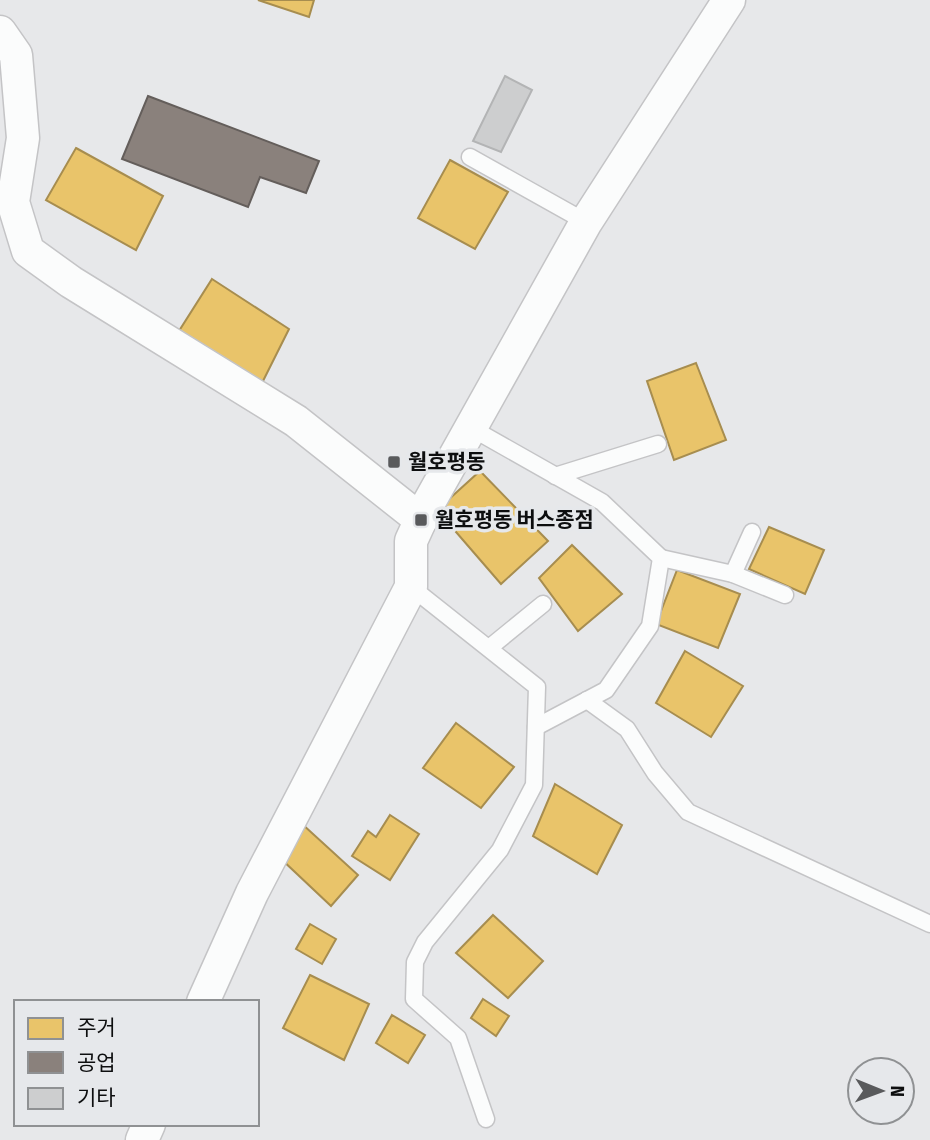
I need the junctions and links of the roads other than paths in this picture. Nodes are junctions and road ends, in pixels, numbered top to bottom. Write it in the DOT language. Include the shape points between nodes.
graph roads {
  1 [pos="729,0"];
  2 [pos="0,32"];
  3 [pos="470,157"];
  4 [pos="586,222"];
  5 [pos="473,429"];
  6 [pos="658,444"];
  7 [pos="555,476"];
  8 [pos="421,520"];
  9 [pos="752,532"];
  10 [pos="662,558"];
  11 [pos="733,573"];
  12 [pos="411,587"];
  13 [pos="785,595"];
  14 [pos="543,604"];
  15 [pos="489,648"];
  16 [pos="587,700"];
  17 [pos="536,727"];
  18 [pos="930,924"];
  19 [pos="204,1000"];
  20 [pos="486,1119"];
  1 -- 4 [label="street"];
  2 -- 8 [label="street" via="16,55 23,138 13,202 28,251 296,421"];
  3 -- 4 [label="lane"];
  4 -- 5 [label="street"];
  5 -- 7 [label="lane"];
  5 -- 8 [label="street"];
  6 -- 7 [label="lane"];
  7 -- 10 [label="lane" via="602,502"];
  8 -- 12 [label="street" via="411,541"];
  9 -- 11 [label="lane"];
  10 -- 11 [label="lane"];
  10 -- 16 [label="lane" via="650,626 606,690"];
  11 -- 13 [label="lane"];
  12 -- 15 [label="lane"];
  12 -- 19 [label="street" via="252,893"];
  14 -- 15 [label="lane"];
  15 -- 17 [label="lane" via="537,687"];
  16 -- 17 [label="lane"];
  16 -- 18 [label="lane" via="627,729 688,812"];
  17 -- 20 [label="lane" via="534,785 506,840 425,942 415,962 414,999 457,1038"];
}
